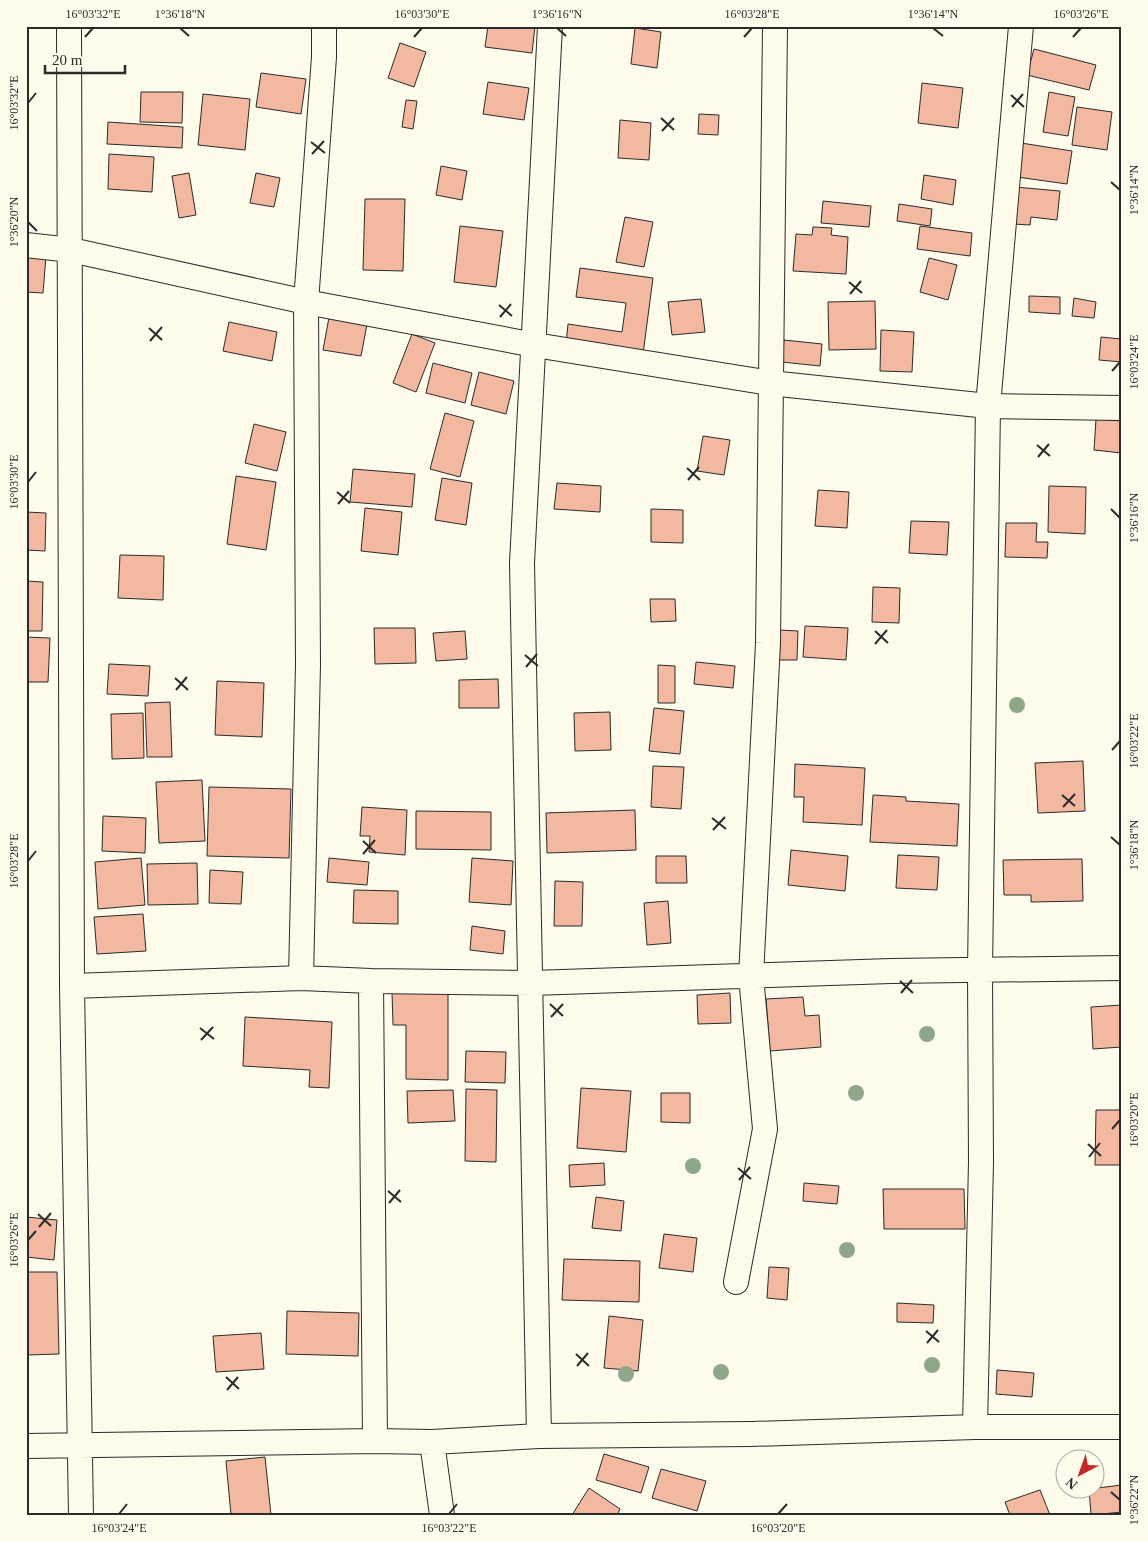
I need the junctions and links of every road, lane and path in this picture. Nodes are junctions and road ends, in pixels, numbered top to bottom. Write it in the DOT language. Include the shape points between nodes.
graph roads {
  1 [pos="70,26"];
  2 [pos="324,26"];
  3 [pos="550,26"];
  4 [pos="776,26"];
  5 [pos="1021,26"];
  6 [pos="26,245"];
  7 [pos="70,250"];
  8 [pos="306,302"];
  9 [pos="535,345"];
  10 [pos="770,383"];
  11 [pos="988,406"];
  12 [pos="1122,408"];
  13 [pos="1122,968"];
  14 [pos="980,970"];
  15 [pos="751,976"];
  16 [pos="301,978"];
  17 [pos="371,981"];
  18 [pos="532,983"];
  19 [pos="72,986"];
  20 [pos="736,1282"];
  21 [pos="1122,1426"];
  22 [pos="974,1427"];
  23 [pos="539,1436"];
  24 [pos="375,1441"];
  25 [pos="432,1442"];
  26 [pos="26,1446"];
  27 [pos="81,1447"];
  28 [pos="81,1515"];
  29 [pos="442,1515"];
  1 -- 7 [label="street"];
  2 -- 8 [label="street"];
  3 -- 9 [label="street"];
  4 -- 10 [label="street"];
  5 -- 11 [label="street"];
  6 -- 7 [label="street"];
  7 -- 8 [label="street"];
  7 -- 19 [label="street"];
  8 -- 9 [label="street"];
  8 -- 16 [label="street" via="308,665"];
  9 -- 10 [label="street"];
  9 -- 18 [label="street" via="522,563"];
  10 -- 11 [label="street"];
  10 -- 15 [label="street" via="768,643"];
  11 -- 12 [label="street"];
  11 -- 14 [label="street"];
  13 -- 14 [label="street"];
  14 -- 15 [label="street"];
  14 -- 22 [label="street" via="981,1162"];
  15 -- 18 [label="street"];
  15 -- 20 [label="street" via="765,1129"];
  16 -- 17 [label="street"];
  16 -- 19 [label="street"];
  17 -- 18 [label="street"];
  17 -- 24 [label="street"];
  18 -- 23 [label="street"];
  19 -- 27 [label="street"];
  21 -- 22 [label="street"];
  22 -- 23 [label="street"];
  23 -- 25 [label="street"];
  24 -- 25 [label="street"];
  24 -- 27 [label="street"];
  25 -- 29 [label="street"];
  26 -- 27 [label="street"];
  27 -- 28 [label="street"];
}
